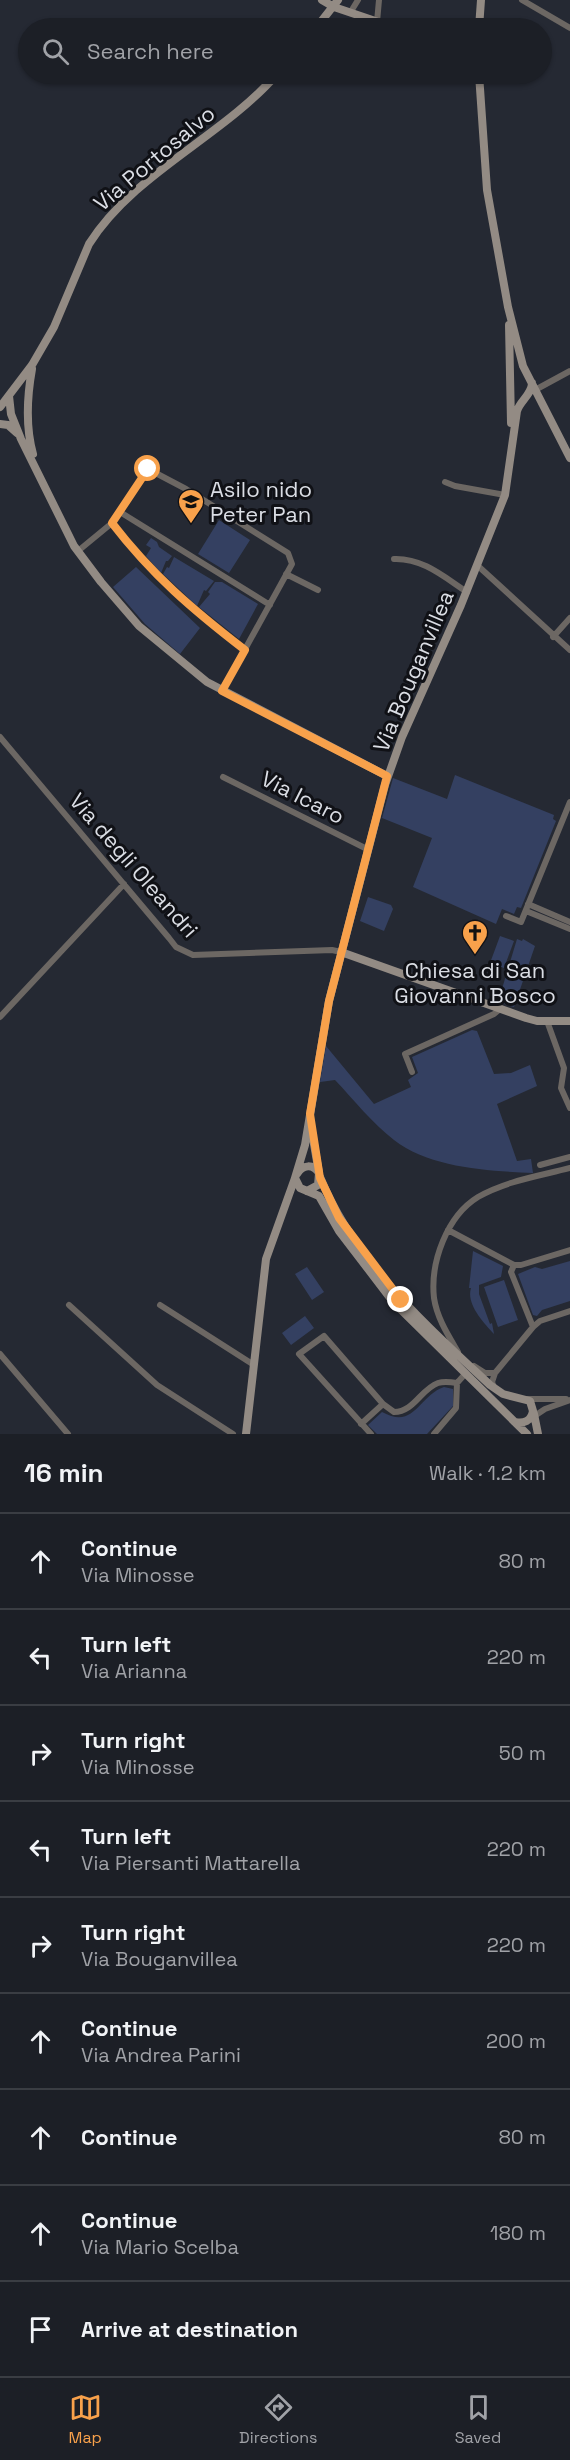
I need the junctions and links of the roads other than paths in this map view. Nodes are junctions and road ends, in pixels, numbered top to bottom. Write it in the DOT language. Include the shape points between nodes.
graph roads {
  1 [pos="322,0"];
  2 [pos="358,0"];
  3 [pos="379,0"];
  4 [pos="479,0"];
  5 [pos="522,0"];
  6 [pos="336,4"];
  7 [pos="350,13"];
  8 [pos="324,18"];
  9 [pos="365,18"];
  10 [pos="377,18"];
  11 [pos="479,18"];
  12 [pos="570,27"];
  13 [pos="266,84"];
  14 [pos="480,84"];
  15 [pos="508,307"];
  16 [pos="32,365"];
  17 [pos="570,371"];
  18 [pos="532,384"];
  19 [pos="512,387"];
  20 [pos="10,394"];
  21 [pos="525,396"];
  22 [pos="27,402"];
  23 [pos="0,407"];
  24 [pos="550,419"];
  25 [pos="0,424"];
  26 [pos="21,439"];
  27 [pos="512,441"];
  28 [pos="567,446"];
  29 [pos="570,458"];
  30 [pos="37,469"];
  31 [pos="445,482"];
  32 [pos="505,495"];
  33 [pos="120,512"];
  34 [pos="112,523"];
  35 [pos="78,551"];
  36 [pos="394,559"];
  37 [pos="477,565"];
  38 [pos="286,574"];
  39 [pos="318,590"];
  40 [pos="467,591"];
  41 [pos="270,604"];
  42 [pos="570,618"];
  43 [pos="553,637"];
  44 [pos="245,650"];
  45 [pos="570,650"];
  46 [pos="222,691"];
  47 [pos="0,737"];
  48 [pos="387,776"];
  49 [pos="223,777"];
  50 [pos="570,802"];
  51 [pos="367,849"];
  52 [pos="124,884"];
  53 [pos="527,908"];
  54 [pos="506,916"];
  55 [pos="570,922"];
  56 [pos="570,929"];
  57 [pos="341,952"];
  58 [pos="500,1009"];
  59 [pos="0,1017"];
  60 [pos="547,1021"];
  61 [pos="570,1021"];
  62 [pos="412,1072"];
  63 [pos="570,1108"];
  64 [pos="310,1114"];
  65 [pos="570,1157"];
  66 [pos="540,1165"];
  67 [pos="570,1168"];
  68 [pos="320,1175"];
  69 [pos="296,1176"];
  70 [pos="305,1190"];
  71 [pos="448,1230"];
  72 [pos="570,1250"];
  73 [pos="514,1265"];
  74 [pos="265,1280"];
  75 [pos="69,1305"];
  76 [pos="160,1305"];
  77 [pos="570,1311"];
  78 [pos="533,1327"];
  79 [pos="0,1354"];
  80 [pos="463,1360"];
  81 [pos="254,1365"];
  82 [pos="466,1373"];
  83 [pos="495,1373"];
  84 [pos="457,1383"];
  85 [pos="496,1390"];
  86 [pos="523,1398"];
  87 [pos="570,1399"];
  88 [pos="383,1404"];
  89 [pos="532,1415"];
  90 [pos="512,1418"];
  91 [pos="361,1424"];
  92 [pos="68,1434"];
  93 [pos="233,1434"];
  94 [pos="246,1434"];
  95 [pos="371,1434"];
  96 [pos="434,1434"];
  97 [pos="527,1434"];
  98 [pos="538,1434"];
  1 -- 6 [label="main road"];
  2 -- 7 [label="street"];
  3 -- 10 [label="street"];
  4 -- 11 [label="main road"];
  5 -- 12 [label="street"];
  6 -- 7 [label="main road"];
  6 -- 8 [label="main road"];
  7 -- 9 [label="main road"];
  13 -- 16 [label="main road, Via Portosalvo" via="214,132 142,186 106,221 89,244 54,327"];
  14 -- 15 [label="main road" via="487,190"];
  15 -- 18 [label="main road" via="521,360"];
  15 -- 19 [label="main road"];
  16 -- 20 [label="main road, Via Portosalvo"];
  16 -- 22 [label="main road"];
  17 -- 18 [label="street"];
  18 -- 19 [label="main road" via="519,376"];
  18 -- 21 [label="main road"];
  18 -- 24 [label="main road"];
  19 -- 21 [label="main road" via="517,395"];
  19 -- 27 [label="main road"];
  20 -- 22 [label="main road" via="22,393"];
  20 -- 23 [label="main road, Via Portosalvo"];
  20 -- 26 [label="main road" via="9,406"];
  21 -- 24 [label="main road" via="536,401"];
  21 -- 27 [label="main road" via="517,411"];
  22 -- 30 [label="main road"];
  24 -- 28 [label="main road"];
  25 -- 26 [label="main road" via="8,425"];
  26 -- 30 [label="main road"];
  27 -- 32 [label="main road, Via Bouganvillea"];
  28 -- 29 [label="main road"];
  30 -- 35 [label="main road"];
  31 -- 32 [label="street"];
  32 -- 37 [label="main road, Via Bouganvillea"];
  33 -- 34 [label="street"];
  33 -- 38 [label="street" via="144,472 151,469 288,553 292,564"];
  33 -- 41 [label="street"];
  34 -- 35 [label="street"];
  34 -- 44 [label="street" via="161,582"];
  35 -- 46 [label="main road" via="139,627"];
  36 -- 40 [label="street" via="421,563"];
  37 -- 40 [label="main road, Via Bouganvillea"];
  37 -- 43 [label="street"];
  38 -- 39 [label="street"];
  38 -- 41 [label="street"];
  40 -- 48 [label="main road, Via Bouganvillea"];
  41 -- 44 [label="street"];
  42 -- 43 [label="street"];
  43 -- 45 [label="street"];
  44 -- 46 [label="street"];
  46 -- 48 [label="main road"];
  47 -- 52 [label="street, Via degli Oleandri"];
  48 -- 51 [label="main road, Via Bouganvillea"];
  49 -- 51 [label="street, Via Icaro"];
  50 -- 53 [label="street"];
  51 -- 57 [label="main road, Via Bouganvillea"];
  52 -- 57 [label="street, Via degli Oleandri" via="176,947 191,955"];
  52 -- 59 [label="street"];
  53 -- 54 [label="street" via="521,922"];
  53 -- 55 [label="street"];
  53 -- 56 [label="street"];
  57 -- 58 [label="main road"];
  57 -- 64 [label="main road, Via Bouganvillea"];
  58 -- 60 [label="main road"];
  58 -- 62 [label="street" via="405,1054"];
  60 -- 61 [label="main road"];
  60 -- 63 [label="street" via="564,1068 561,1088"];
  64 -- 68 [label="main road"];
  64 -- 69 [label="main road, Via Bouganvillea"];
  65 -- 66 [label="street"];
  67 -- 71 [label="street" via="502,1186 480,1197 461,1212"];
  68 -- 69 [label="main road" via="308,1166"];
  68 -- 70 [label="main road" via="315,1188"];
  68 -- 80 [label="main road" via="339,1218 390,1288"];
  69 -- 70 [label="main road" via="297,1185"];
  69 -- 74 [label="main road, Via Bouganvillea" via="271,1242"];
  70 -- 74 [label="main road" via="290,1201"];
  70 -- 82 [label="main road" via="319,1196 339,1231 394,1304"];
  71 -- 73 [label="street"];
  71 -- 80 [label="street" via="438,1257 435,1299 442,1322"];
  72 -- 73 [label="street"];
  73 -- 78 [label="street" via="511,1272"];
  74 -- 81 [label="main road"];
  75 -- 93 [label="street" via="157,1385"];
  76 -- 81 [label="street"];
  77 -- 78 [label="street"];
  78 -- 83 [label="street"];
  79 -- 92 [label="street"];
  80 -- 83 [label="street" via="485,1373"];
  80 -- 85 [label="main road"];
  81 -- 94 [label="main road"];
  82 -- 84 [label="street"];
  82 -- 90 [label="main road"];
  83 -- 85 [label="street" via="492,1382"];
  84 -- 88 [label="street" via="438,1383 400,1412 390,1411"];
  84 -- 96 [label="street" via="456,1408"];
  85 -- 86 [label="main road"];
  86 -- 87 [label="street"];
  86 -- 89 [label="main road" via="532,1404"];
  86 -- 90 [label="main road" via="510,1403"];
  87 -- 89 [label="street"];
  88 -- 91 [label="street"];
  88 -- 91 [label="street" via="324,1336 299,1354"];
  89 -- 90 [label="main road" via="521,1423"];
  89 -- 98 [label="main road"];
  90 -- 97 [label="main road"];
  91 -- 95 [label="street"];
}
